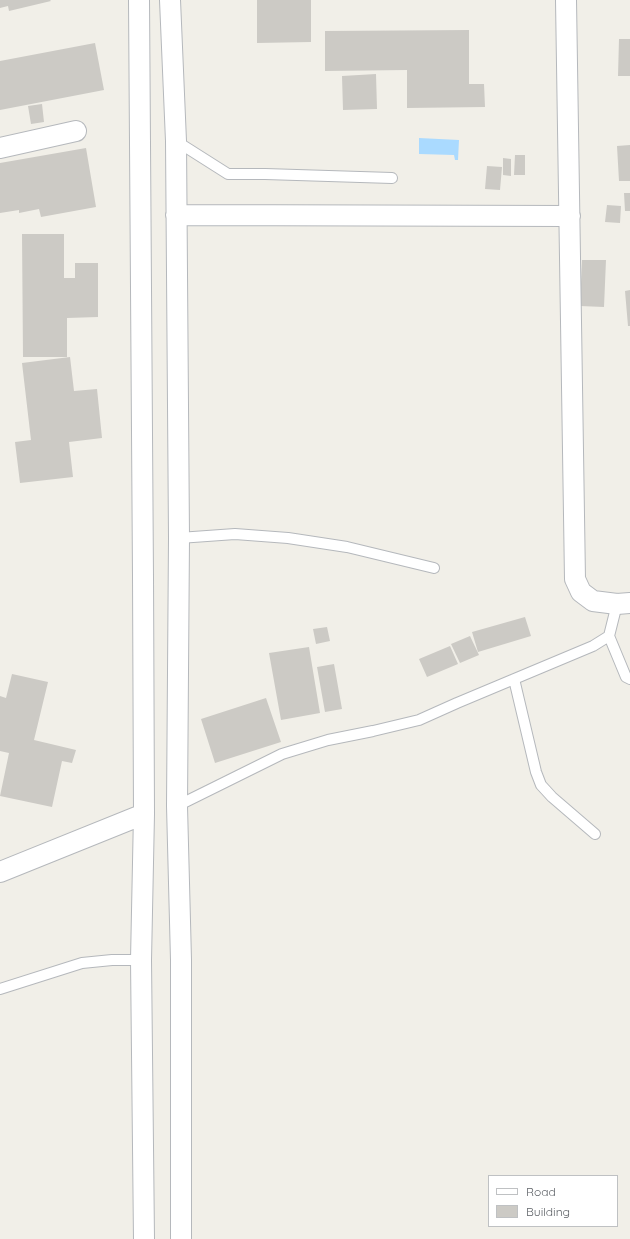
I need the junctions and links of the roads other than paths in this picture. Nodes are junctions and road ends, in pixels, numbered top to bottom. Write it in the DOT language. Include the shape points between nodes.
graph roads {
  1 [pos="139,0"];
  2 [pos="170,0"];
  3 [pos="566,0"];
  4 [pos="76,131"];
  5 [pos="176,141"];
  6 [pos="0,148"];
  7 [pos="392,178"];
  8 [pos="176,215"];
  9 [pos="570,216"];
  10 [pos="179,538"];
  11 [pos="434,568"];
  12 [pos="623,603"];
  13 [pos="609,636"];
  14 [pos="514,679"];
  15 [pos="630,679"];
  16 [pos="178,806"];
  17 [pos="144,814"];
  18 [pos="595,834"];
  19 [pos="0,872"];
  20 [pos="141,960"];
  21 [pos="0,989"];
  22 [pos="144,1239"];
  23 [pos="181,1239"];
  1 -- 17 [label="street"];
  2 -- 5 [label="street"];
  3 -- 9 [label="street"];
  4 -- 6 [label="street"];
  5 -- 7 [label="lane" via="228,174"];
  5 -- 8 [label="street"];
  8 -- 9 [label="street"];
  8 -- 10 [label="street"];
  9 -- 12 [label="street" via="575,579 581,592 593,601"];
  10 -- 11 [label="lane" via="235,534 288,538 347,547"];
  10 -- 16 [label="street"];
  12 -- 13 [label="lane"];
  13 -- 14 [label="lane" via="593,646"];
  13 -- 15 [label="lane" via="626,677"];
  14 -- 16 [label="lane" via="419,720 328,740 282,754"];
  14 -- 18 [label="lane" via="541,785"];
  16 -- 23 [label="street"];
  17 -- 19 [label="street"];
  17 -- 20 [label="street"];
  20 -- 21 [label="lane" via="82,963"];
  20 -- 22 [label="street"];
}
